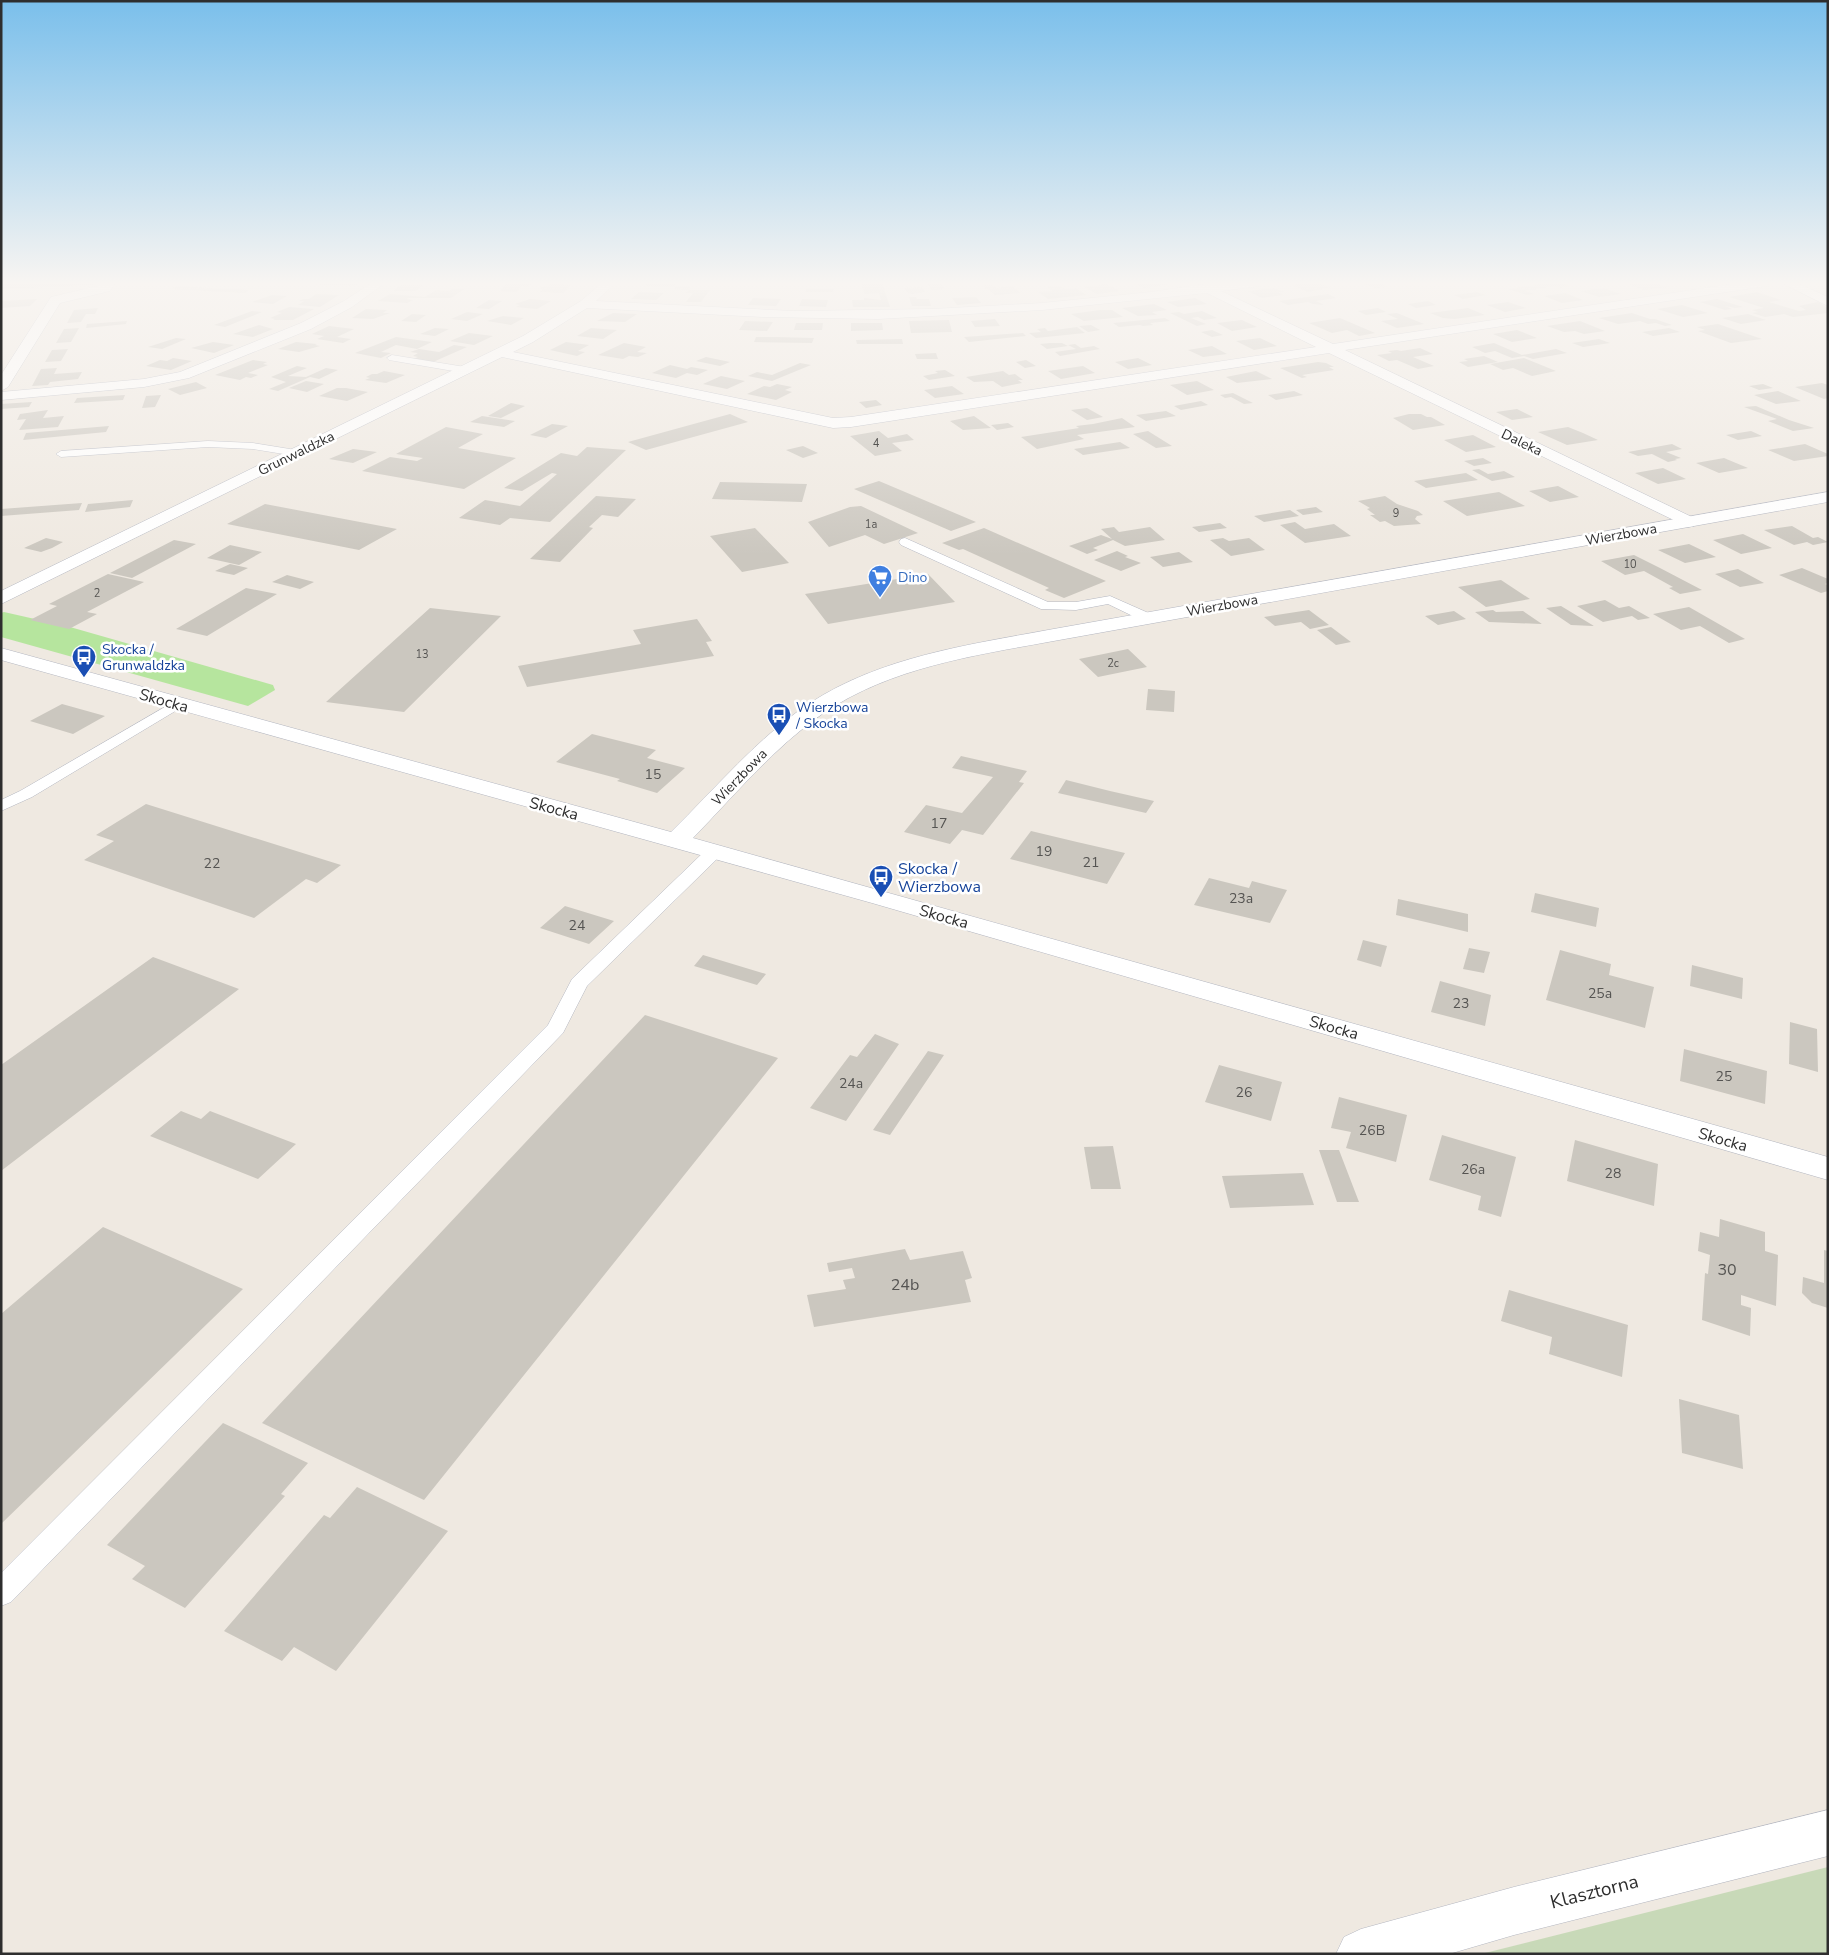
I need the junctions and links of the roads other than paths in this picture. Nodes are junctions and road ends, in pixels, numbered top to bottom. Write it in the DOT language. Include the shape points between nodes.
graph roads {
  1 [pos="10,373"];
  2 [pos="186,373"];
  3 [pos="458,373"];
  4 [pos="597,373"];
  5 [pos="1166,373"];
  6 [pos="1381,373"];
  7 [pos="1,388"];
  8 [pos="1,396"];
  9 [pos="296,453"];
  10 [pos="61,454"];
  11 [pos="1828,497"];
  12 [pos="1688,522"];
  13 [pos="905,542"];
  14 [pos="1,598"];
  15 [pos="1148,618"];
  16 [pos="1,654"];
  17 [pos="177,704"];
  18 [pos="1,806"];
  19 [pos="676,842"];
  20 [pos="714,852"];
  21 [pos="1828,1169"];
  22 [pos="1,1593"];
  23 [pos="1828,1833"];
  24 [pos="1361,1954"];
  1 -- 7 [label="street"];
  2 -- 8 [label="street" via="138,384"];
  3 -- 9 [label="street, Grunwaldzka"];
  4 -- 5 [label="street" via="833,423"];
  6 -- 12 [label="street, Daleka"];
  9 -- 10 [label="lane" via="208,444"];
  9 -- 14 [label="street, Grunwaldzka"];
  11 -- 12 [label="street, Wierzbowa"];
  12 -- 15 [label="street, Wierzbowa"];
  13 -- 15 [label="lane" via="1046,606 1076,606 1110,600"];
  15 -- 19 [label="street, Wierzbowa" via="972,651 912,666 849,690 817,708 779,736"];
  16 -- 17 [label="street, Skocka"];
  17 -- 18 [label="lane"];
  17 -- 19 [label="street, Skocka"];
  19 -- 20 [label="street, Skocka"];
  20 -- 21 [label="street, Skocka"];
  20 -- 22 [label="lane" via="579,983 556,1028"];
  23 -- 24 [label="street, Klasztorna" via="1514,1911"];
}
